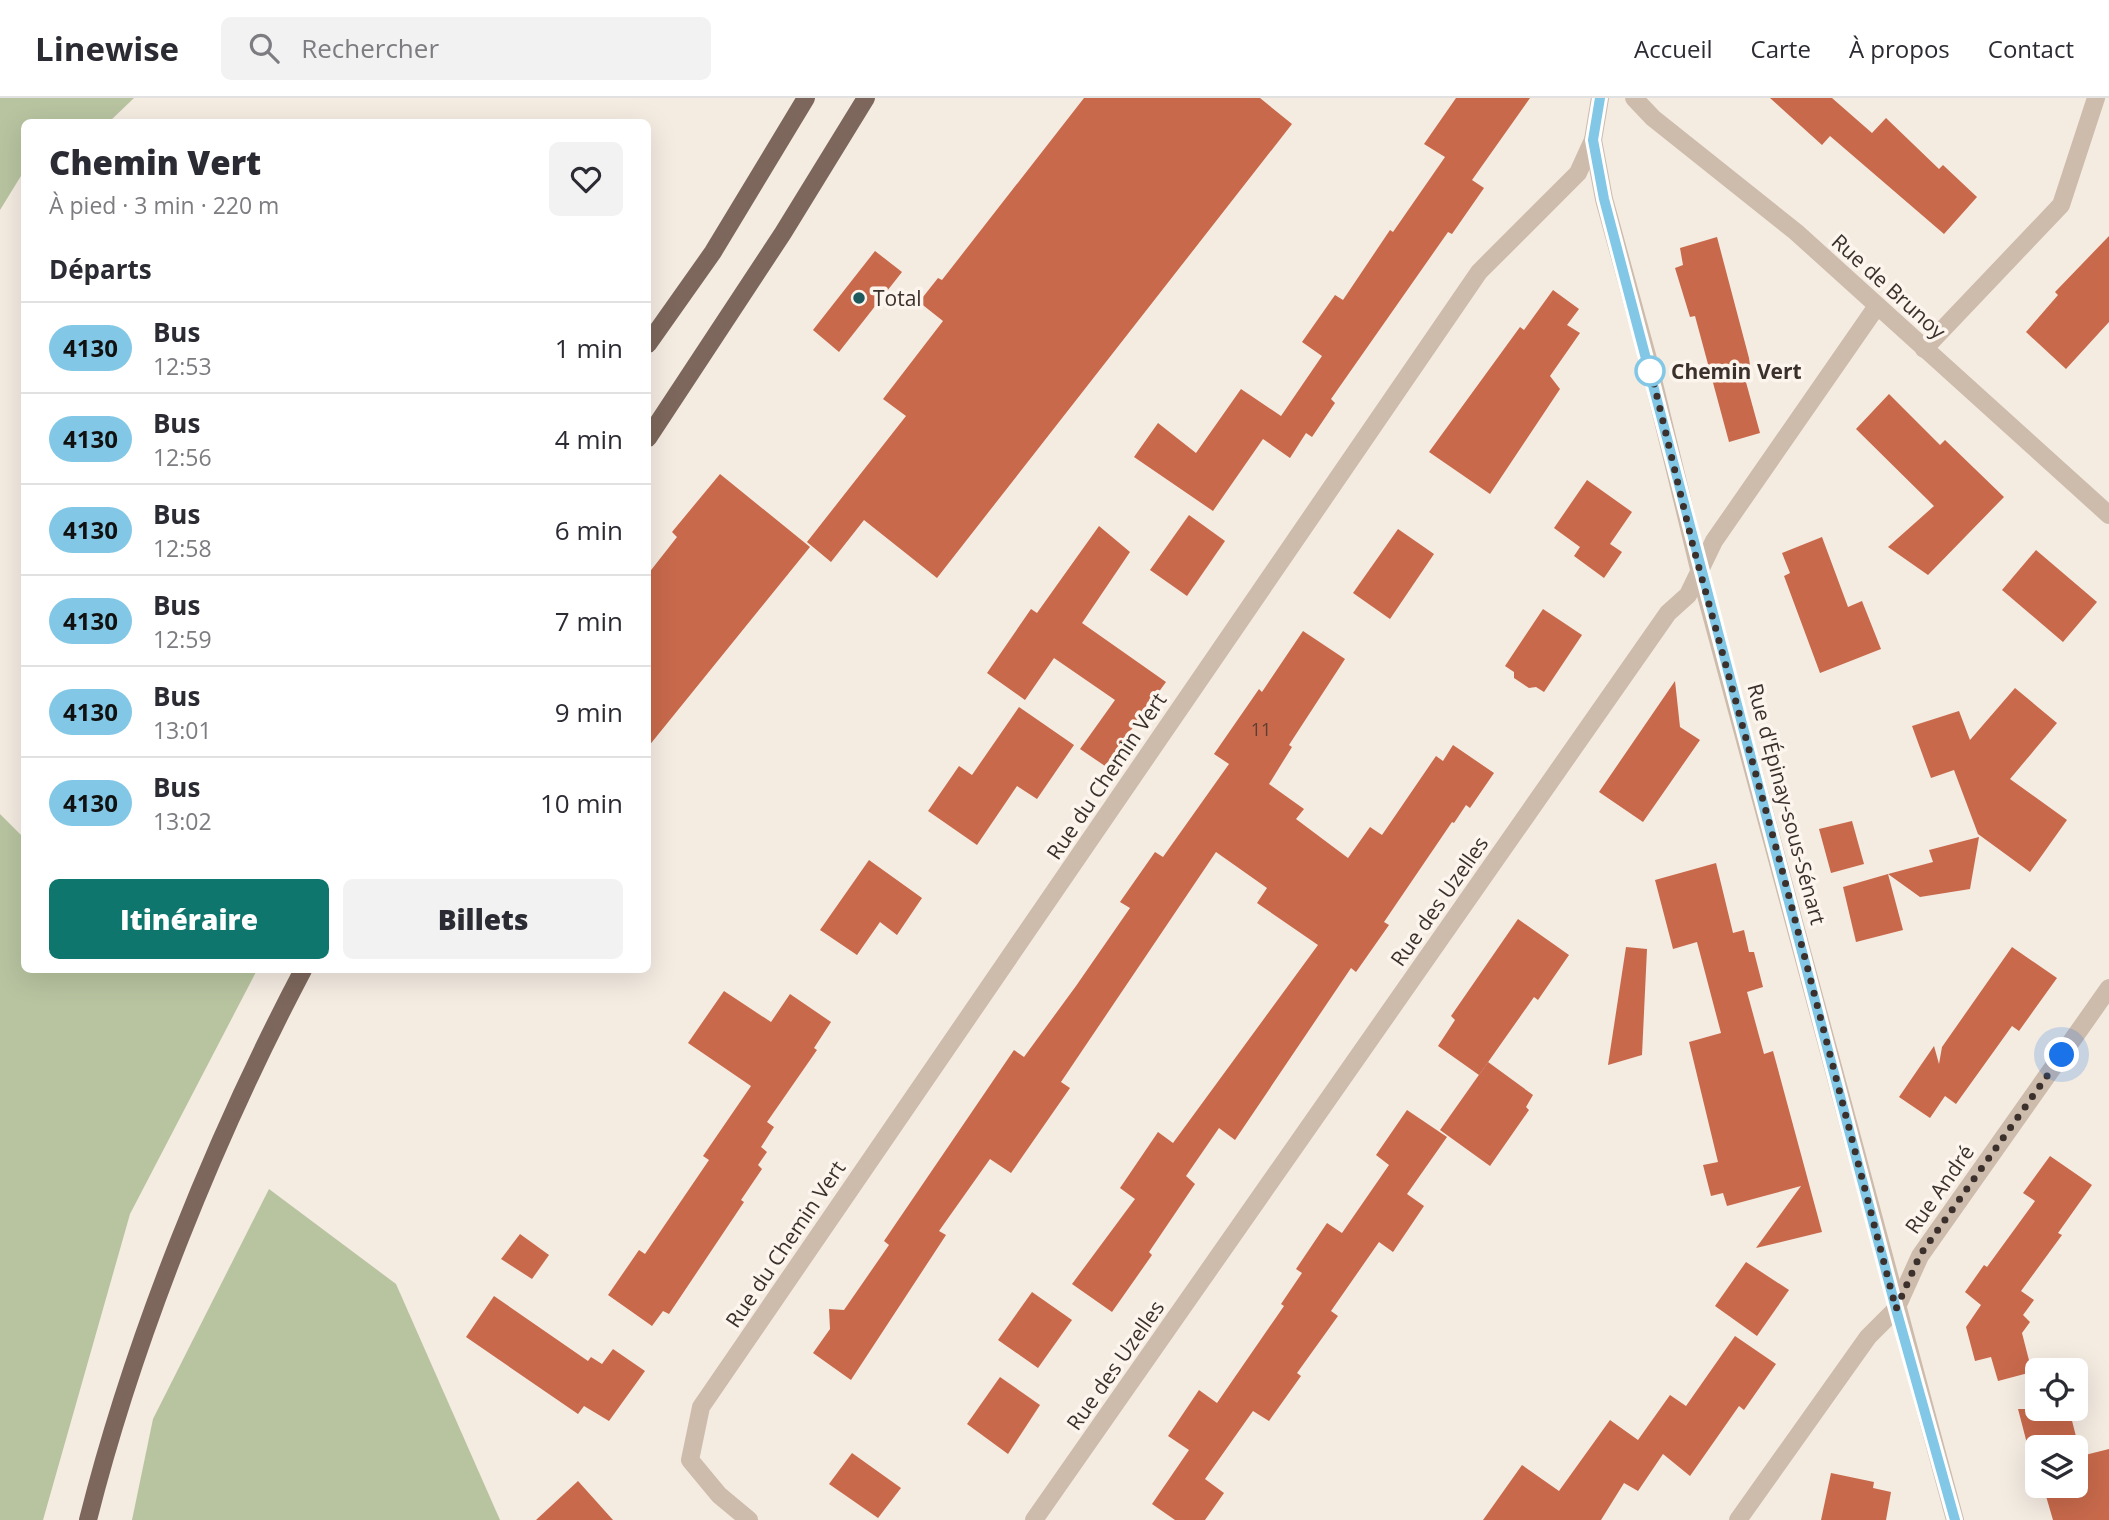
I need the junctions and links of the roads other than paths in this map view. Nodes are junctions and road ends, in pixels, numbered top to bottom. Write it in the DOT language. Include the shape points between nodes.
graph roads {
  1 [pos="806,98"];
  2 [pos="866,98"];
  3 [pos="1600,98"];
  4 [pos="1634,98"];
  5 [pos="2095,98"];
  6 [pos="1593,140"];
  7 [pos="1877,306"];
  8 [pos="651,340"];
  9 [pos="1924,349"];
  10 [pos="651,434"];
  11 [pos="2109,515"];
  12 [pos="1700,572"];
  13 [pos="302,973"];
  14 [pos="2109,988"];
  15 [pos="1896,1309"];
  16 [pos="88,1520"];
  17 [pos="749,1520"];
  18 [pos="1034,1520"];
  19 [pos="1738,1520"];
  20 [pos="1955,1520"];
  1 -- 8 [label="main road" via="713,252"];
  2 -- 10 [label="main road"];
  3 -- 6 [label="street, Rue d'Épinay-sous-Sénart"];
  4 -- 7 [label="street, Rue de Brunoy" via="1796,232"];
  5 -- 9 [label="street" via="2061,205"];
  6 -- 12 [label="street, Rue d'Épinay-sous-Sénart" via="1604,199"];
  6 -- 17 [label="street, Rue du Chemin Vert" via="1578,173 1479,272 701,1406 690,1460 719,1495"];
  7 -- 9 [label="street, Rue de Brunoy"];
  7 -- 12 [label="street, Rue des Uzelles" via="1714,541"];
  9 -- 11 [label="street, Rue de Brunoy"];
  12 -- 15 [label="street, Rue d'Épinay-sous-Sénart"];
  12 -- 18 [label="street, Rue des Uzelles"];
  13 -- 16 [label="main road" via="245,1088 164,1281"];
  14 -- 15 [label="street, Rue André" via="1920,1255"];
  15 -- 19 [label="street, Rue André" via="1868,1336"];
  15 -- 20 [label="street, Rue d'Épinay-sous-Sénart"];
}
